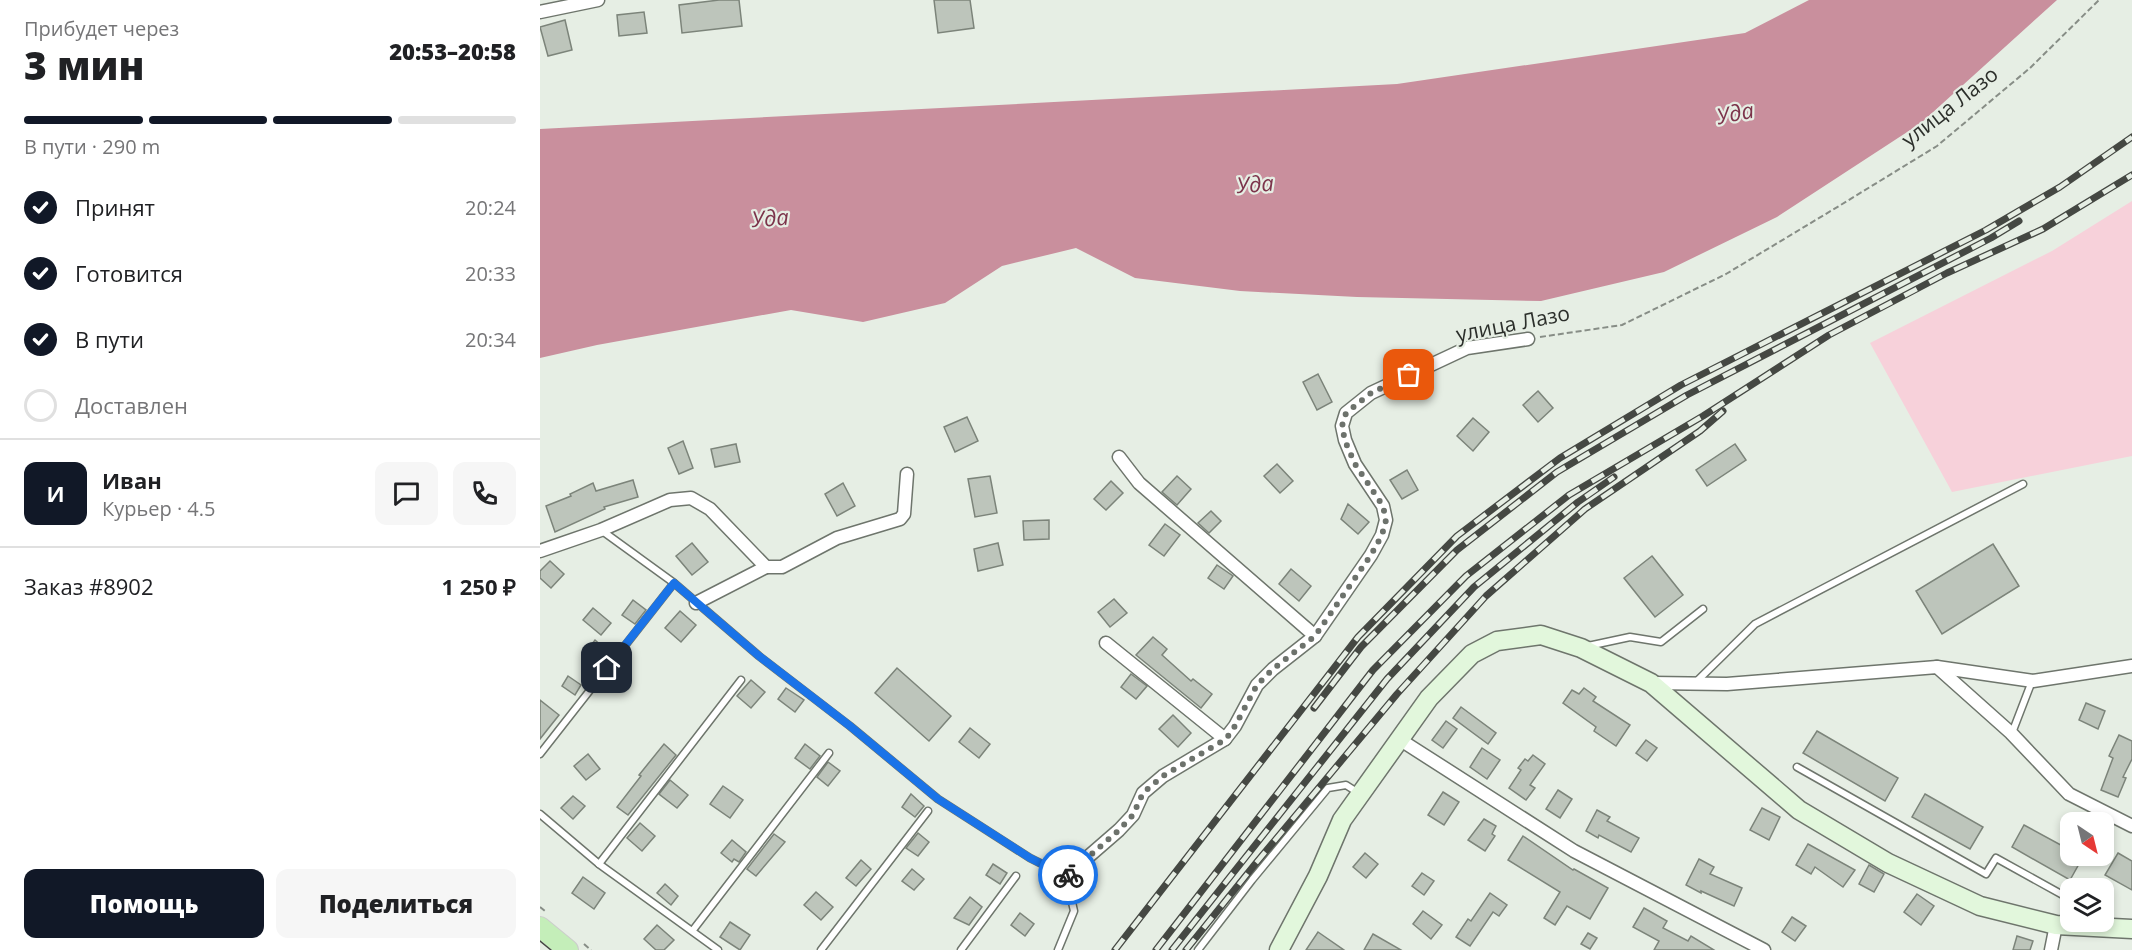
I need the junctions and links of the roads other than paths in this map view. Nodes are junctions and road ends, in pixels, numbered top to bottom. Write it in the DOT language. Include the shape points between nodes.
graph roads {
  1 [pos="598,0"];
  2 [pos="540,12"];
  3 [pos="1528,339"];
  4 [pos="1119,457"];
  5 [pos="907,474"];
  6 [pos="2023,484"];
  7 [pos="601,530"];
  8 [pos="540,551"];
  9 [pos="766,567"];
  10 [pos="674,583"];
  11 [pos="696,603"];
  12 [pos="1702,609"];
  13 [pos="1315,636"];
  14 [pos="1106,643"];
  15 [pos="1581,648"];
  16 [pos="2132,666"];
  17 [pos="1937,667"];
  18 [pos="741,680"];
  19 [pos="2032,681"];
  20 [pos="1651,683"];
  21 [pos="1694,684"];
  22 [pos="2011,733"];
  23 [pos="1226,739"];
  24 [pos="1399,739"];
  25 [pos="830,753"];
  26 [pos="540,754"];
  27 [pos="1797,768"];
  28 [pos="1360,794"];
  29 [pos="928,811"];
  30 [pos="540,814"];
  31 [pos="2132,826"];
  32 [pos="599,864"];
  33 [pos="1016,876"];
  34 [pos="1066,876"];
  35 [pos="2060,893"];
  36 [pos="2060,921"];
  37 [pos="540,927"];
  38 [pos="2114,927"];
  39 [pos="2132,929"];
  40 [pos="693,930"];
  41 [pos="2060,931"];
  42 [pos="568,950"];
  43 [pos="718,950"];
  44 [pos="821,950"];
  45 [pos="961,950"];
  46 [pos="1058,950"];
  47 [pos="1198,950"];
  48 [pos="1279,950"];
  49 [pos="1764,950"];
  50 [pos="2051,950"];
  1 -- 2 [label="street"];
  3 -- 13 [label="street, улица Лазо" via="1467,348 1371,393 1346,413 1342,426 1345,441 1383,506 1386,520 1371,555"];
  4 -- 13 [label="street" via="1139,483"];
  5 -- 9 [label="street" via="904,514 900,519 837,538 782,567"];
  6 -- 21 [label="lane" via="1755,624"];
  7 -- 8 [label="street"];
  7 -- 9 [label="street" via="670,500 692,498 710,509"];
  7 -- 10 [label="lane"];
  9 -- 11 [label="street"];
  10 -- 11 [label="lane"];
  10 -- 26 [label="lane"];
  11 -- 34 [label="lane" via="938,799 1030,858"];
  12 -- 15 [label="lane" via="1661,642 1630,636"];
  13 -- 23 [label="street, улица Лазо" via="1257,685"];
  14 -- 23 [label="street"];
  15 -- 20 [label="street"];
  15 -- 24 [label="street" via="1541,635 1497,641 1472,654 1429,698"];
  16 -- 19 [label="street"];
  17 -- 19 [label="street"];
  17 -- 21 [label="street"];
  17 -- 22 [label="street"];
  18 -- 32 [label="lane"];
  19 -- 22 [label="lane"];
  20 -- 21 [label="street"];
  20 -- 36 [label="street" via="1799,810 1888,863 1980,906"];
  22 -- 31 [label="street" via="2069,794"];
  23 -- 34 [label="street, улица Лазо" via="1163,776 1143,793 1133,815"];
  24 -- 28 [label="street"];
  24 -- 49 [label="street" via="1574,851"];
  25 -- 40 [label="lane"];
  27 -- 35 [label="lane" via="1986,874 1996,858"];
  28 -- 47 [label="lane" via="1346,785 1329,788"];
  28 -- 48 [label="street" via="1342,820"];
  29 -- 44 [label="lane"];
  30 -- 32 [label="lane"];
  32 -- 40 [label="lane"];
  33 -- 45 [label="lane"];
  34 -- 46 [label="lane" via="1074,911"];
  37 -- 42 [label="main road"];
  38 -- 39 [label="street"];
  40 -- 43 [label="lane"];
  41 -- 50 [label="street"];
}
